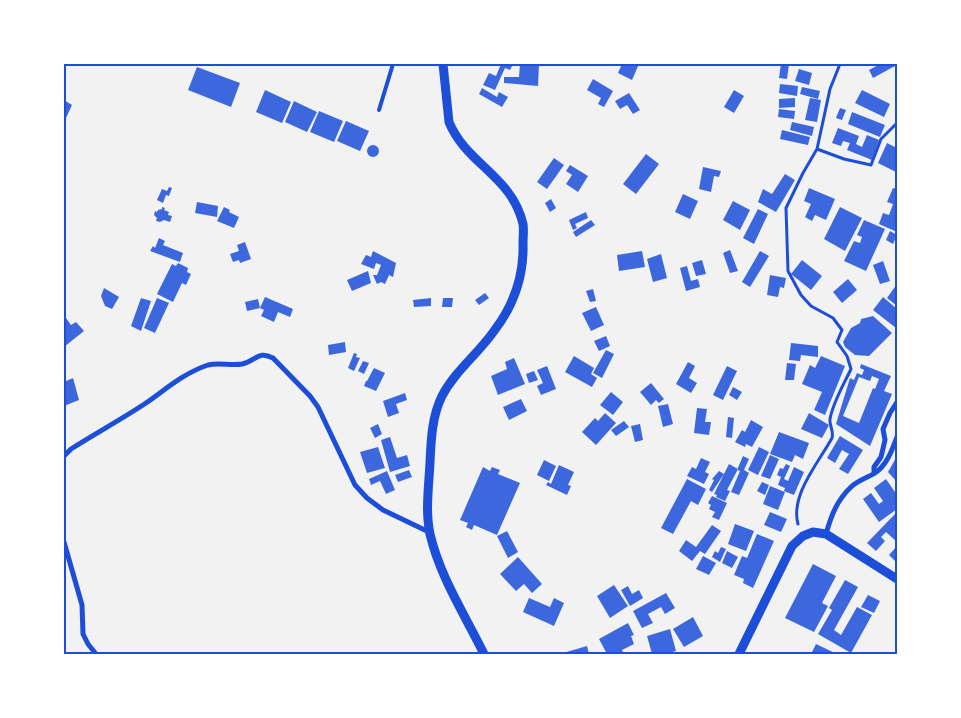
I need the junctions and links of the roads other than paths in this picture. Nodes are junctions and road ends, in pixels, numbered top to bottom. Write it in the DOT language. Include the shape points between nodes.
graph roads {
  1 [pos="393,64"];
  2 [pos="443,64"];
  3 [pos="379,110"];
  4 [pos="897,402"];
  5 [pos="897,437"];
  6 [pos="64,456"];
  7 [pos="874,473"];
  8 [pos="430,532"];
  9 [pos="826,534"];
  10 [pos="64,542"];
  11 [pos="897,578"];
  12 [pos="96,654"];
  13 [pos="484,654"];
  14 [pos="739,654"];
  1 -- 3 [label="lane"];
  2 -- 8 [label="street" via="449,122 458,140 512,196 523,226 524,254 521,276 508,309 494,331 451,381 437,410 430,447"];
  4 -- 7 [label="street" via="883,429 886,440"];
  5 -- 7 [label="street" via="892,452"];
  6 -- 8 [label="street" via="182,376 206,366 240,364 268,355 310,396 355,485 383,510"];
  7 -- 9 [label="street" via="859,481 842,498 833,512"];
  8 -- 13 [label="street" via="451,589"];
  9 -- 11 [label="street"];
  9 -- 14 [label="street" via="813,532 792,546"];
  10 -- 12 [label="street" via="82,605 83,634"];
}
